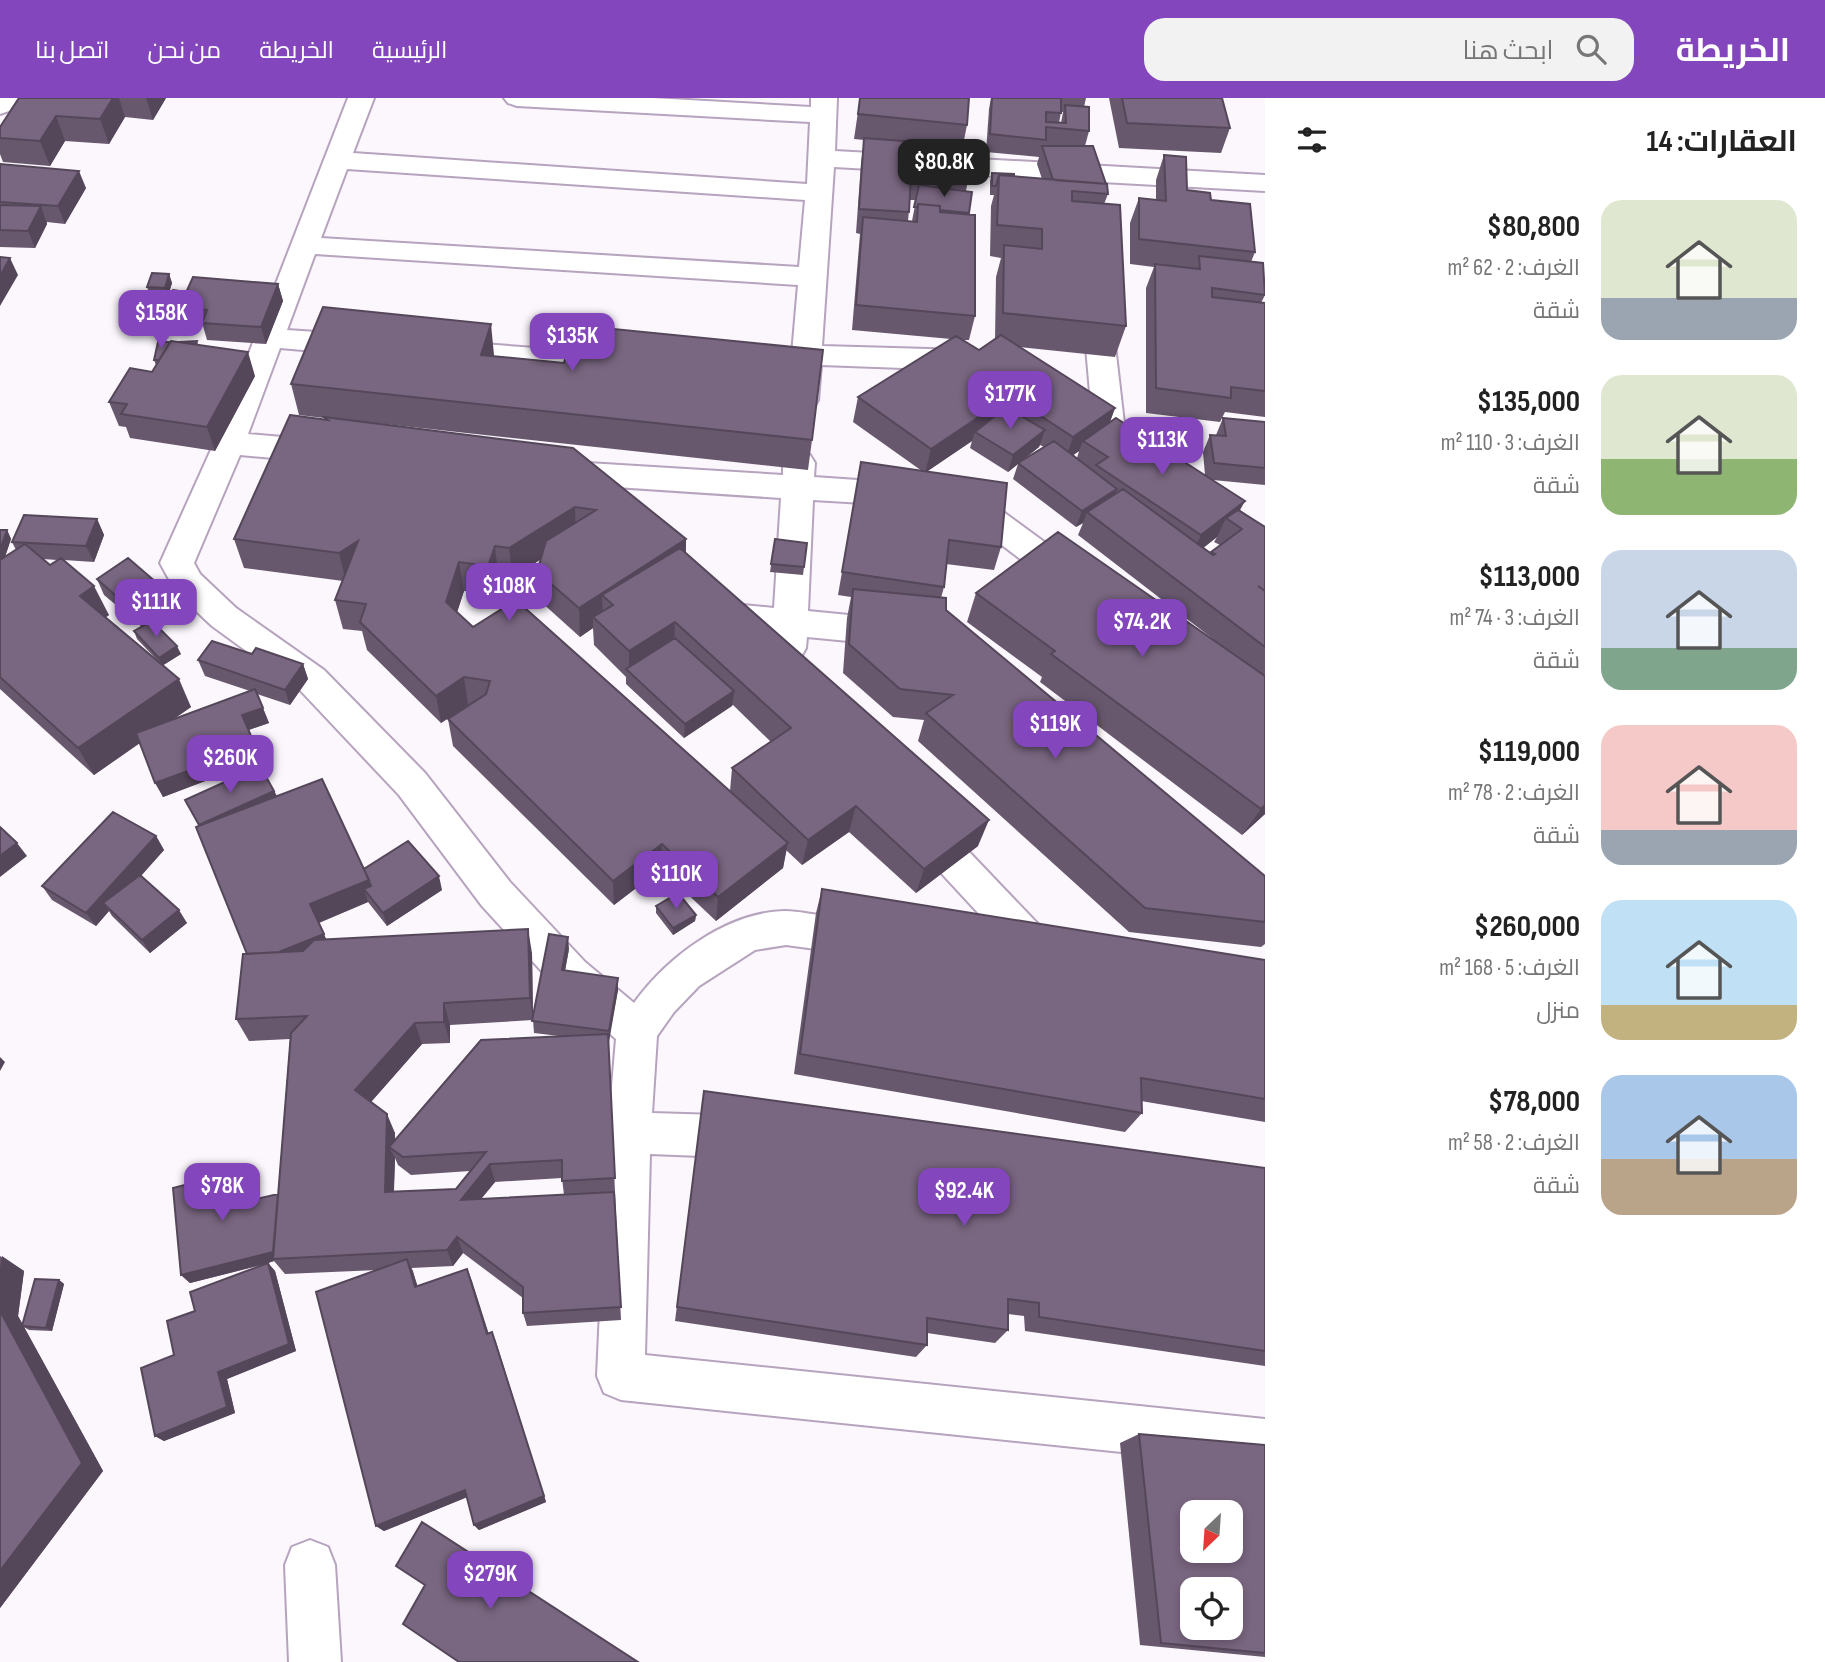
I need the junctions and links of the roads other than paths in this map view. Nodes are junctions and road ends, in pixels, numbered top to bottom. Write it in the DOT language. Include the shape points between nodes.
graph roads {
  1 [pos="5,98"];
  2 [pos="360,98"];
  3 [pos="517,98"];
  4 [pos="0,106"];
  5 [pos="823,106"];
  6 [pos="949,137"];
  7 [pos="1213,152"];
  8 [pos="822,158"];
  9 [pos="1081,159"];
  10 [pos="337,160"];
  11 [pos="950,166"];
  12 [pos="1219,179"];
  13 [pos="1265,183"];
  14 [pos="820,193"];
  15 [pos="952,193"];
  16 [pos="1085,200"];
  17 [pos="1226,206"];
  18 [pos="305,245"];
  19 [pos="1093,269"];
  20 [pos="814,277"];
  21 [pos="269,338"];
  22 [pos="639,365"];
  23 [pos="796,370"];
  24 [pos="999,379"];
  25 [pos="1078,426"];
  26 [pos="229,443"];
  27 [pos="351,454"];
  28 [pos="529,469"];
  29 [pos="570,473"];
  30 [pos="797,489"];
  31 [pos="610,511"];
  32 [pos="1104,605"];
  33 [pos="790,622"];
  34 [pos="933,652"];
  35 [pos="898,801"];
  36 [pos="905,944"];
  37 [pos="998,957"];
  38 [pos="637,1031"];
  39 [pos="629,1133"];
  40 [pos="792,1141"];
  41 [pos="1265,1443"];
  42 [pos="310,1565"];
  43 [pos="315,1662"];
  1 -- 4 [label="street"];
  2 -- 10 [label="street"];
  3 -- 5 [label="street"];
  5 -- 8 [label="street"];
  6 -- 11 [label="street"];
  7 -- 12 [label="street"];
  8 -- 11 [label="street"];
  8 -- 14 [label="street"];
  9 -- 11 [label="street"];
  9 -- 12 [label="street"];
  9 -- 16 [label="street"];
  10 -- 14 [label="street"];
  10 -- 18 [label="street"];
  11 -- 15 [label="street"];
  12 -- 13 [label="street"];
  12 -- 17 [label="street"];
  14 -- 20 [label="street"];
  18 -- 20 [label="street"];
  18 -- 21 [label="street"];
  19 -- 25 [label="street" via="1122,457"];
  20 -- 23 [label="street"];
  21 -- 22 [label="street"];
  21 -- 26 [label="street"];
  23 -- 24 [label="street" via="963,346"];
  23 -- 30 [label="street"];
  26 -- 27 [label="street"];
  26 -- 38 [label="street" via="177,563 188,583 225,617 312,680 412,784 496,894 561,965"];
  28 -- 29 [label="street"];
  29 -- 30 [label="street"];
  29 -- 31 [label="street"];
  30 -- 32 [label="street" via="930,496 976,508"];
  30 -- 33 [label="street"];
  33 -- 33 [label="street" via="712,606 788,678"];
  33 -- 34 [label="street" via="912,635"];
  35 -- 37 [label="street" via="1064,966"];
  36 -- 38 [label="street" via="786,928 747,934 685,973"];
  38 -- 39 [label="street"];
  39 -- 40 [label="street"];
  39 -- 41 [label="street" via="621,1376"];
  42 -- 43 [label="street"];
}
